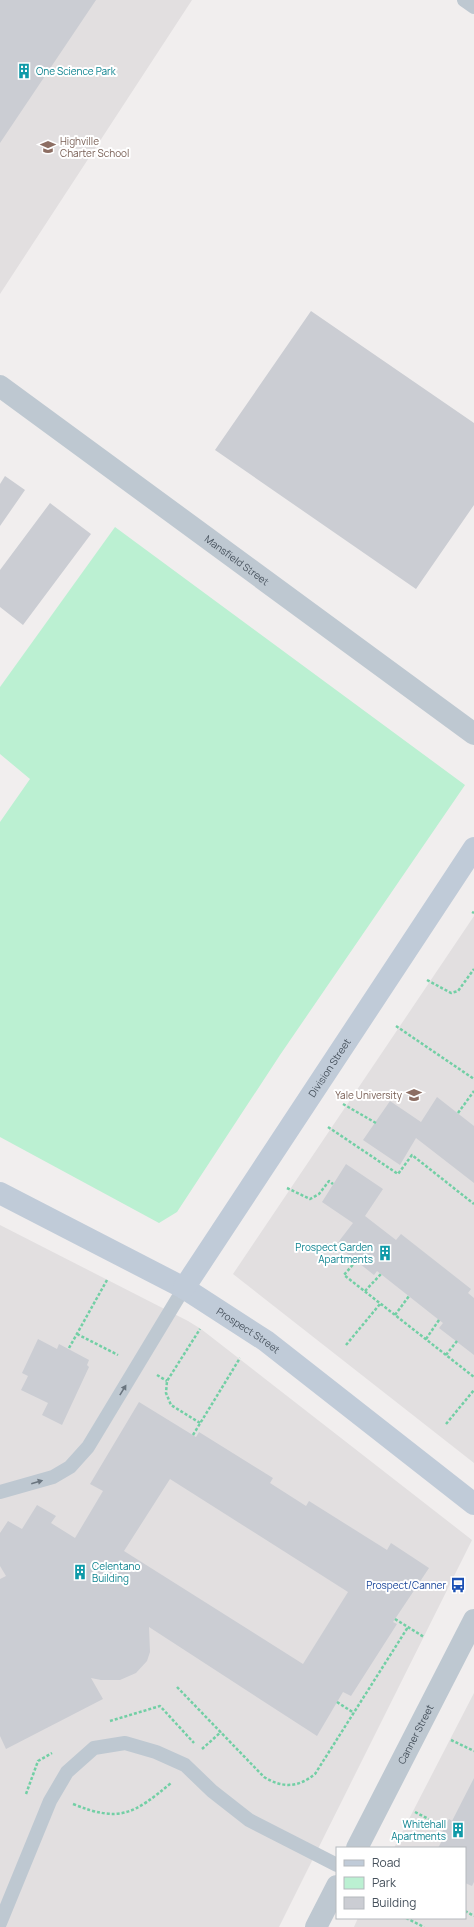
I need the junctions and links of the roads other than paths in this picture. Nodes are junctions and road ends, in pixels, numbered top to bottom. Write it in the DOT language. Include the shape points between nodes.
graph roads {
  1 [pos="464,0"];
  2 [pos="474,7"];
  3 [pos="0,386"];
  4 [pos="474,734"];
  5 [pos="474,848"];
  6 [pos="0,1193"];
  7 [pos="184,1288"];
  8 [pos="0,1492"];
  9 [pos="474,1504"];
  10 [pos="474,1620"];
  11 [pos="358,1847"];
  12 [pos="336,1864"];
  13 [pos="336,1888"];
  14 [pos="0,1923"];
  15 [pos="316,1927"];
  1 -- 2 [label="lane"];
  3 -- 4 [label="street, Mansfield Street"];
  5 -- 7 [label="main road, Division Street"];
  6 -- 7 [label="main road, Prospect Street"];
  8 -- 7 [label="lane, one-way" via="52,1477 70,1468 88,1447"];
  7 -- 9 [label="main road, Prospect Street" via="266,1341"];
  10 -- 11 [label="street, Canner Street"];
  12 -- 14 [label="lane" via="249,1820 212,1791 185,1765 156,1752 125,1743 94,1748 67,1772 50,1800"];
  13 -- 15 [label="street"];
}
